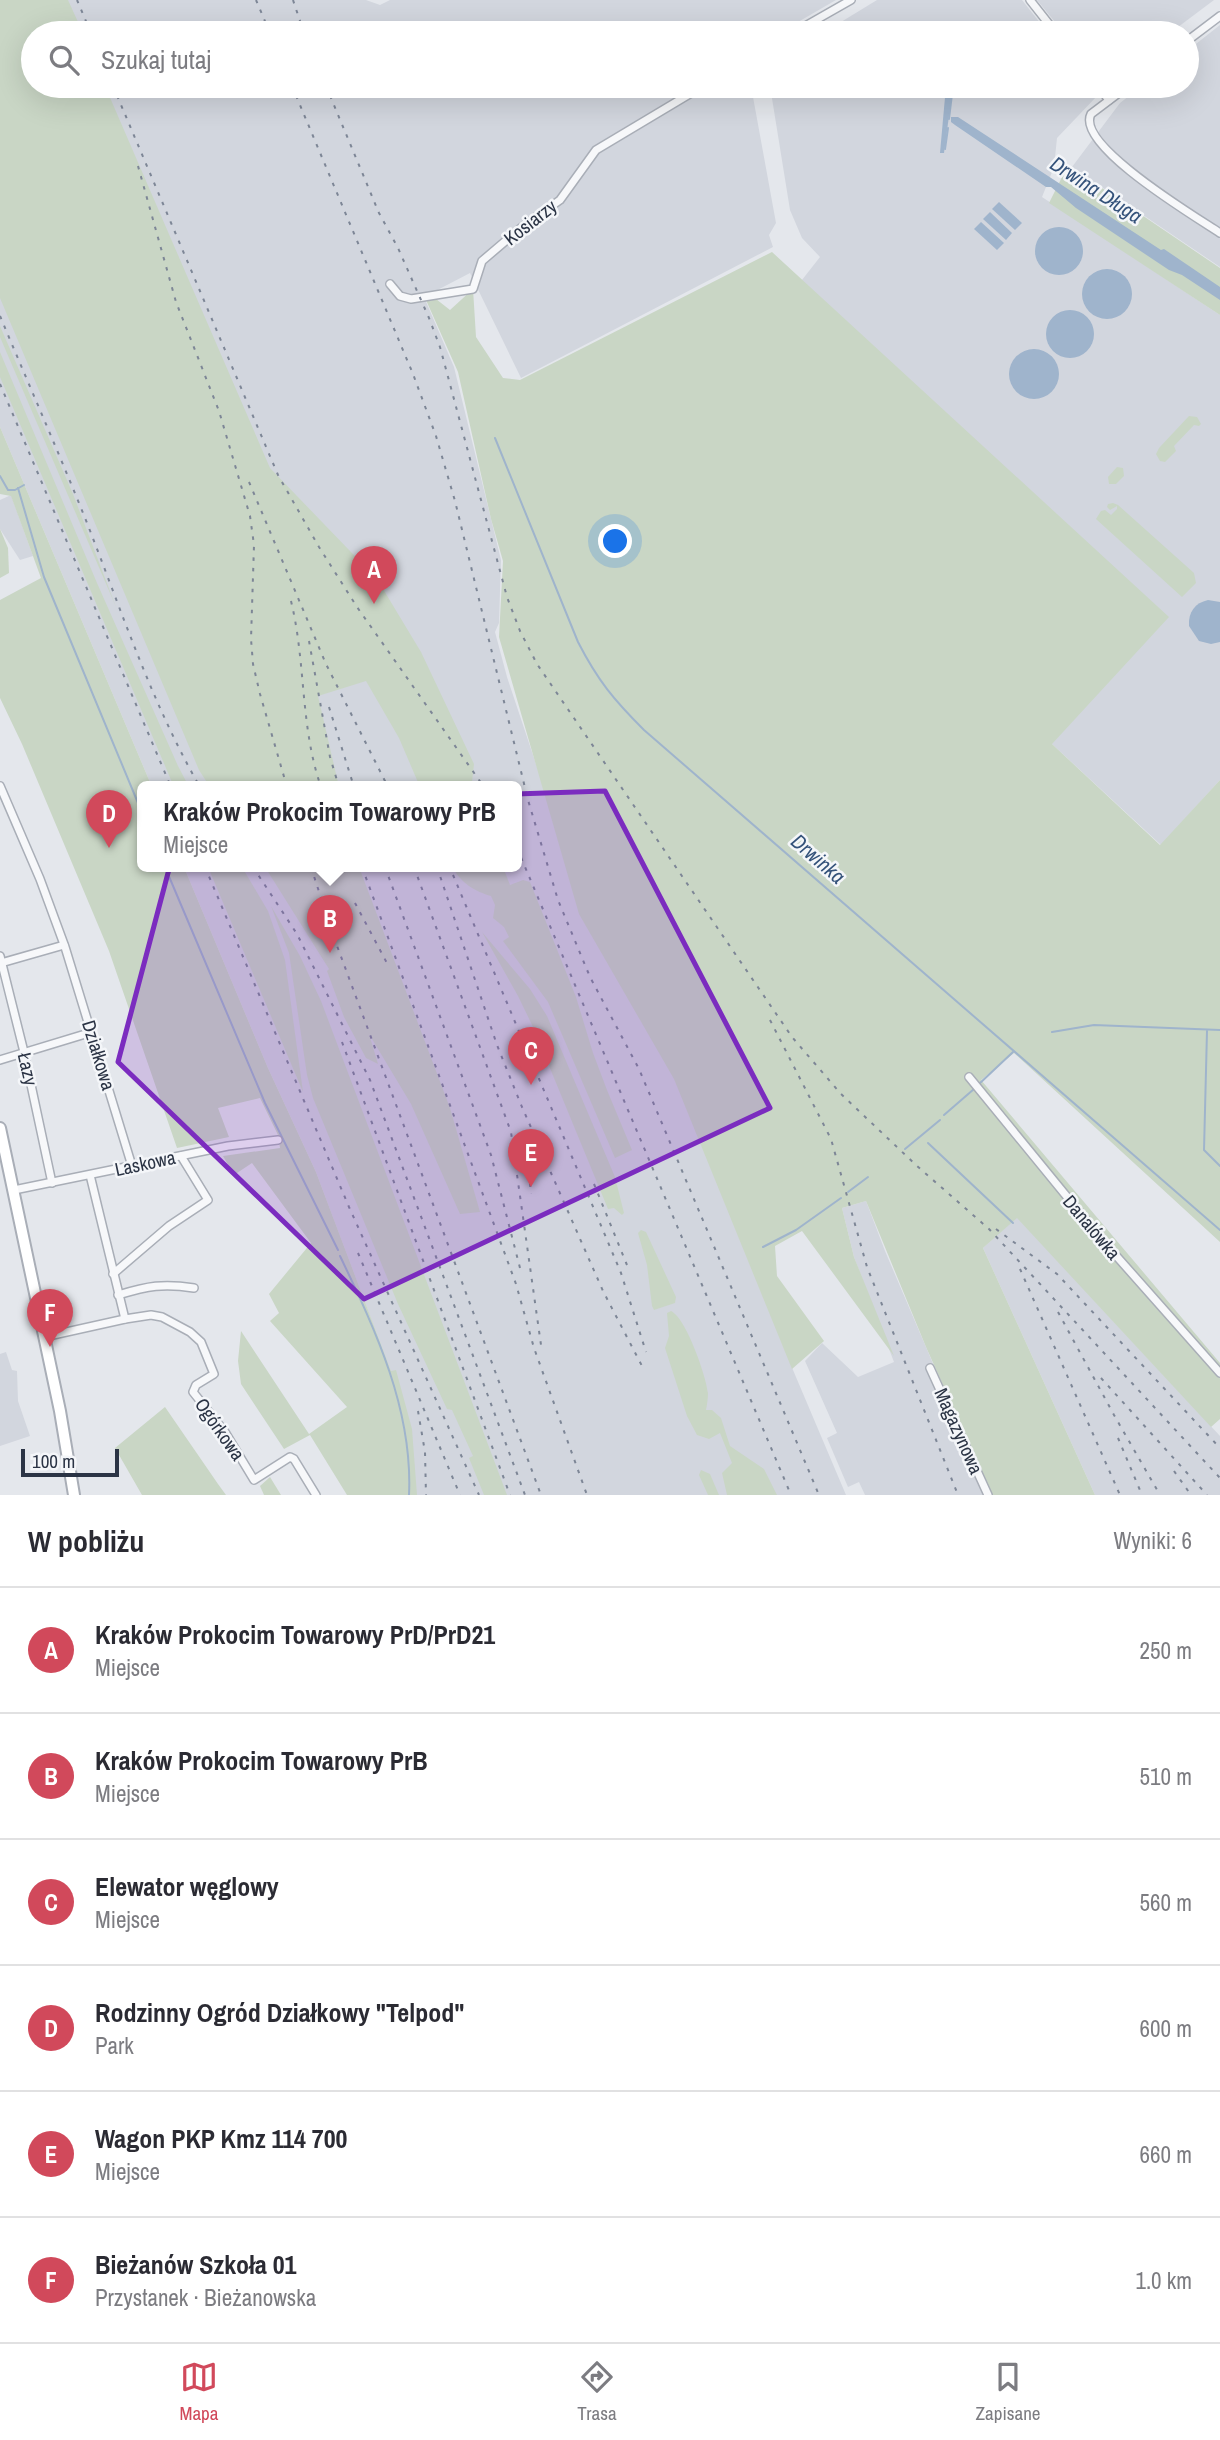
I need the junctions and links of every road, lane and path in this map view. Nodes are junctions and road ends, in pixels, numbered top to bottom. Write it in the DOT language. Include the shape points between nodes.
graph roads {
  1 [pos="851,0"];
  2 [pos="1030,0"];
  3 [pos="1220,16"];
  4 [pos="814,21"];
  5 [pos="1047,21"];
  6 [pos="1199,32"];
  7 [pos="683,98"];
  8 [pos="1112,98"];
  9 [pos="1109,100"];
  10 [pos="1220,233"];
  11 [pos="390,284"];
  12 [pos="0,786"];
  13 [pos="64,945"];
  14 [pos="1,960"];
  15 [pos="92,1032"];
  16 [pos="24,1052"];
  17 [pos="0,1060"];
  18 [pos="968,1077"];
  19 [pos="0,1128"];
  20 [pos="278,1140"];
  21 [pos="181,1156"];
  22 [pos="132,1166"];
  23 [pos="4,1170"];
  24 [pos="90,1175"];
  25 [pos="52,1182"];
  26 [pos="14,1190"];
  27 [pos="113,1274"];
  28 [pos="194,1288"];
  29 [pos="118,1295"];
  30 [pos="125,1319"];
  31 [pos="44,1337"];
  32 [pos="930,1368"];
  33 [pos="1220,1373"];
  34 [pos="71,1494"];
  35 [pos="316,1495"];
  36 [pos="988,1495"];
  1 -- 4 [label="street"];
  2 -- 5 [label="street"];
  3 -- 6 [label="street"];
  7 -- 11 [label="street, Kosiarzy" via="596,150 560,200 482,261 473,289 411,299 400,296"];
  8 -- 9 [label="street"];
  9 -- 10 [label="street" via="1091,114 1089,123 1111,154"];
  12 -- 13 [label="street, Działkowa"];
  13 -- 14 [label="street"];
  13 -- 15 [label="street, Działkowa"];
  14 -- 16 [label="street, Łazy"];
  15 -- 16 [label="street"];
  15 -- 22 [label="street, Działkowa"];
  16 -- 17 [label="street"];
  16 -- 25 [label="street, Łazy"];
  18 -- 33 [label="street, Danalówka"];
  19 -- 23 [label="street"];
  20 -- 21 [label="street, Laskowa"];
  21 -- 22 [label="street, Laskowa"];
  21 -- 27 [label="street" via="208,1200"];
  22 -- 24 [label="street, Laskowa"];
  23 -- 26 [label="street"];
  24 -- 25 [label="street, Laskowa"];
  24 -- 27 [label="street"];
  25 -- 26 [label="street, Laskowa"];
  26 -- 31 [label="street"];
  27 -- 29 [label="street"];
  28 -- 29 [label="street" via="150,1285"];
  29 -- 30 [label="street"];
  30 -- 31 [label="street, Ogórkowa"];
  30 -- 35 [label="street, Ogórkowa" via="162,1317 198,1338 214,1374 193,1392 225,1432 254,1480 290,1457"];
  31 -- 34 [label="street" via="61,1415"];
  32 -- 36 [label="street, Magazynowa"];
}
